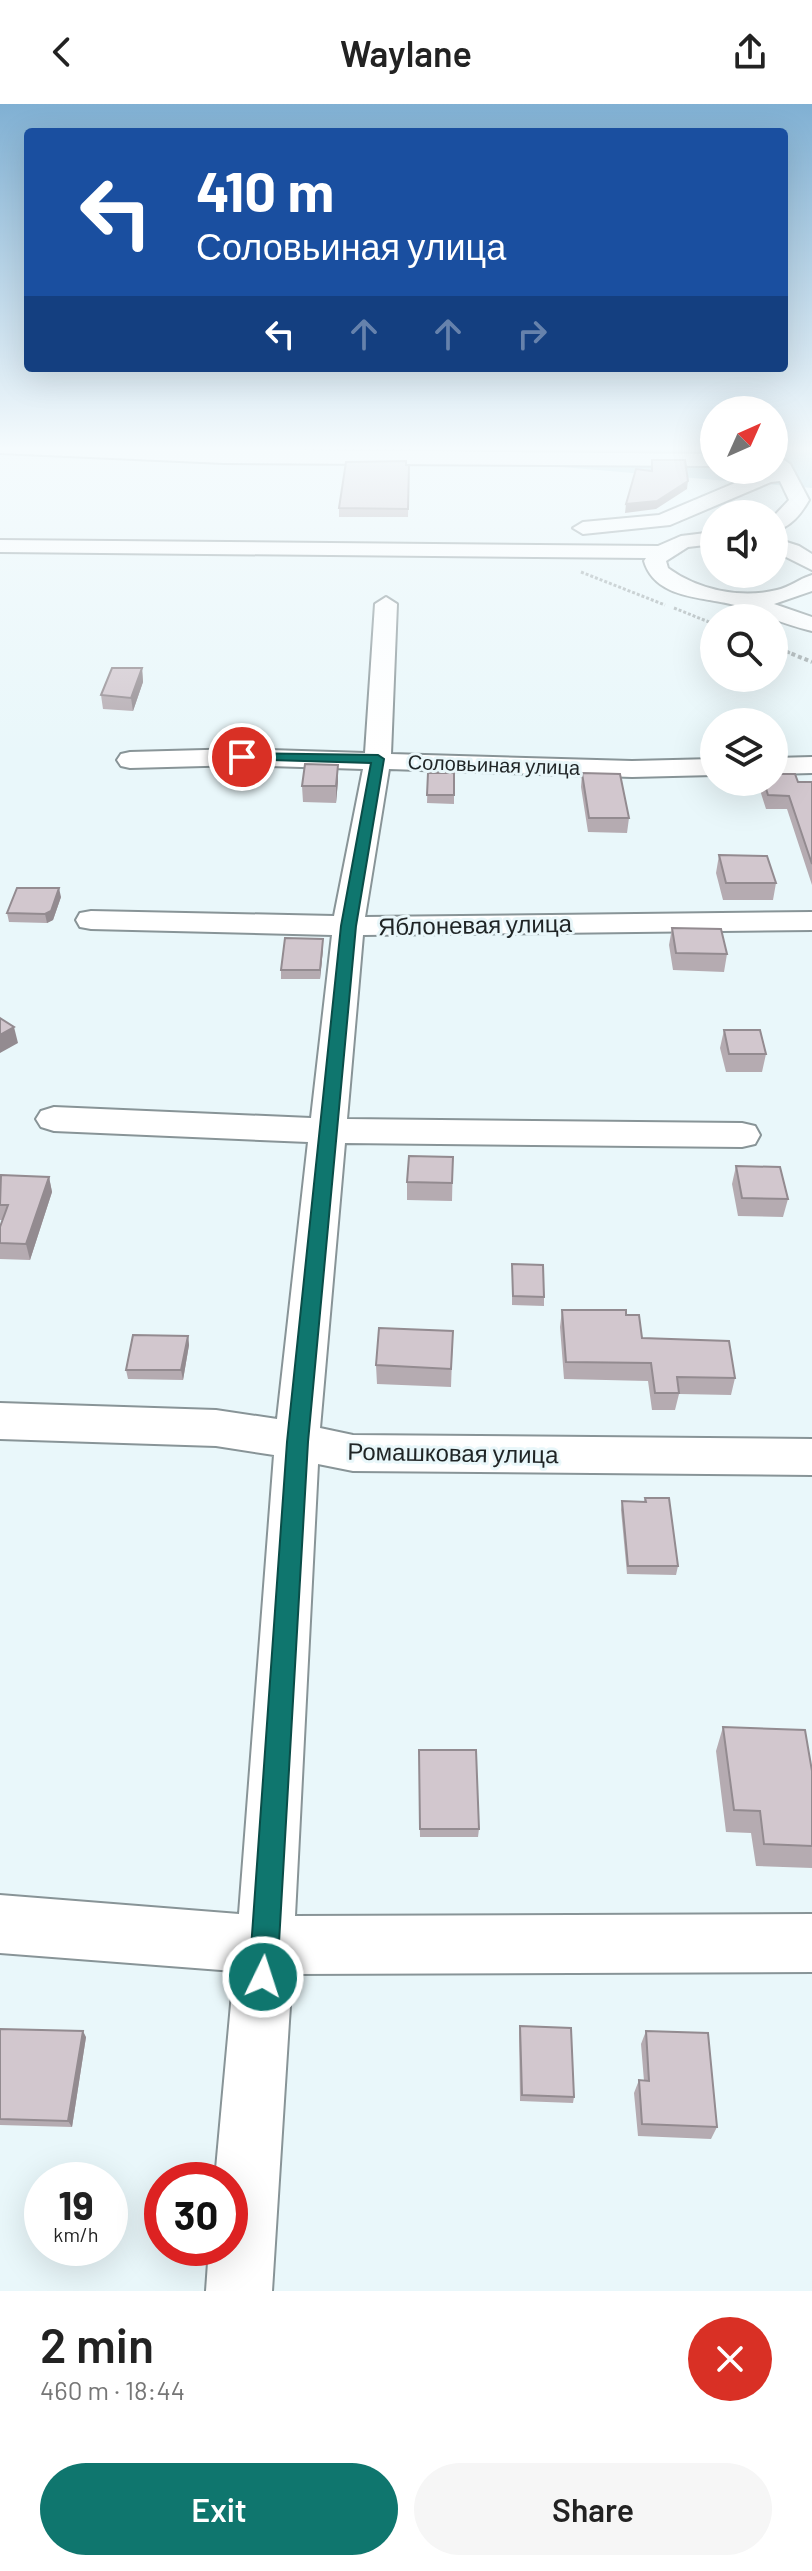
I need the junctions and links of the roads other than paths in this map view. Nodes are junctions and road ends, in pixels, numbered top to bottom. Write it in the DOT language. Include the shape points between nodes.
graph roads {
  1 [pos="606,549"];
  2 [pos="668,549"];
  3 [pos="794,549"];
  4 [pos="661,552"];
  5 [pos="812,564"];
  6 [pos="812,582"];
  7 [pos="732,599"];
  8 [pos="386,604"];
  9 [pos="812,624"];
  10 [pos="378,759"];
  11 [pos="130,760"];
  12 [pos="812,765"];
  13 [pos="788,766"];
  14 [pos="700,767"];
  15 [pos="91,920"];
  16 [pos="812,921"];
  17 [pos="348,926"];
  18 [pos="54,1119"];
  19 [pos="328,1131"];
  20 [pos="742,1135"];
  21 [pos="0,1421"];
  22 [pos="297,1442"];
  23 [pos="812,1457"];
  24 [pos="0,1924"];
  25 [pos="812,1943"];
  26 [pos="265,1945"];
  27 [pos="239,2291"];
  1 -- 4 [label="street"];
  2 -- 4 [label="street"];
  3 -- 5 [label="street"];
  4 -- 7 [label="street" via="655,561 668,580"];
  6 -- 7 [label="street" via="785,595"];
  7 -- 9 [label="street"];
  8 -- 10 [label="street"];
  10 -- 11 [label="street, Соловьиная улица"];
  10 -- 14 [label="street, Соловьиная улица"];
  10 -- 17 [label="street"];
  12 -- 13 [label="street"];
  15 -- 17 [label="street, Яблоневая улица"];
  16 -- 17 [label="street, Яблоневая улица"];
  17 -- 19 [label="street"];
  18 -- 19 [label="street"];
  19 -- 20 [label="street"];
  19 -- 22 [label="street"];
  21 -- 22 [label="street, Ромашковая улица" via="216,1428"];
  22 -- 23 [label="street, Ромашковая улица" via="353,1453"];
  22 -- 26 [label="street"];
  24 -- 26 [label="street"];
  25 -- 26 [label="street"];
  26 -- 27 [label="street"];
}
